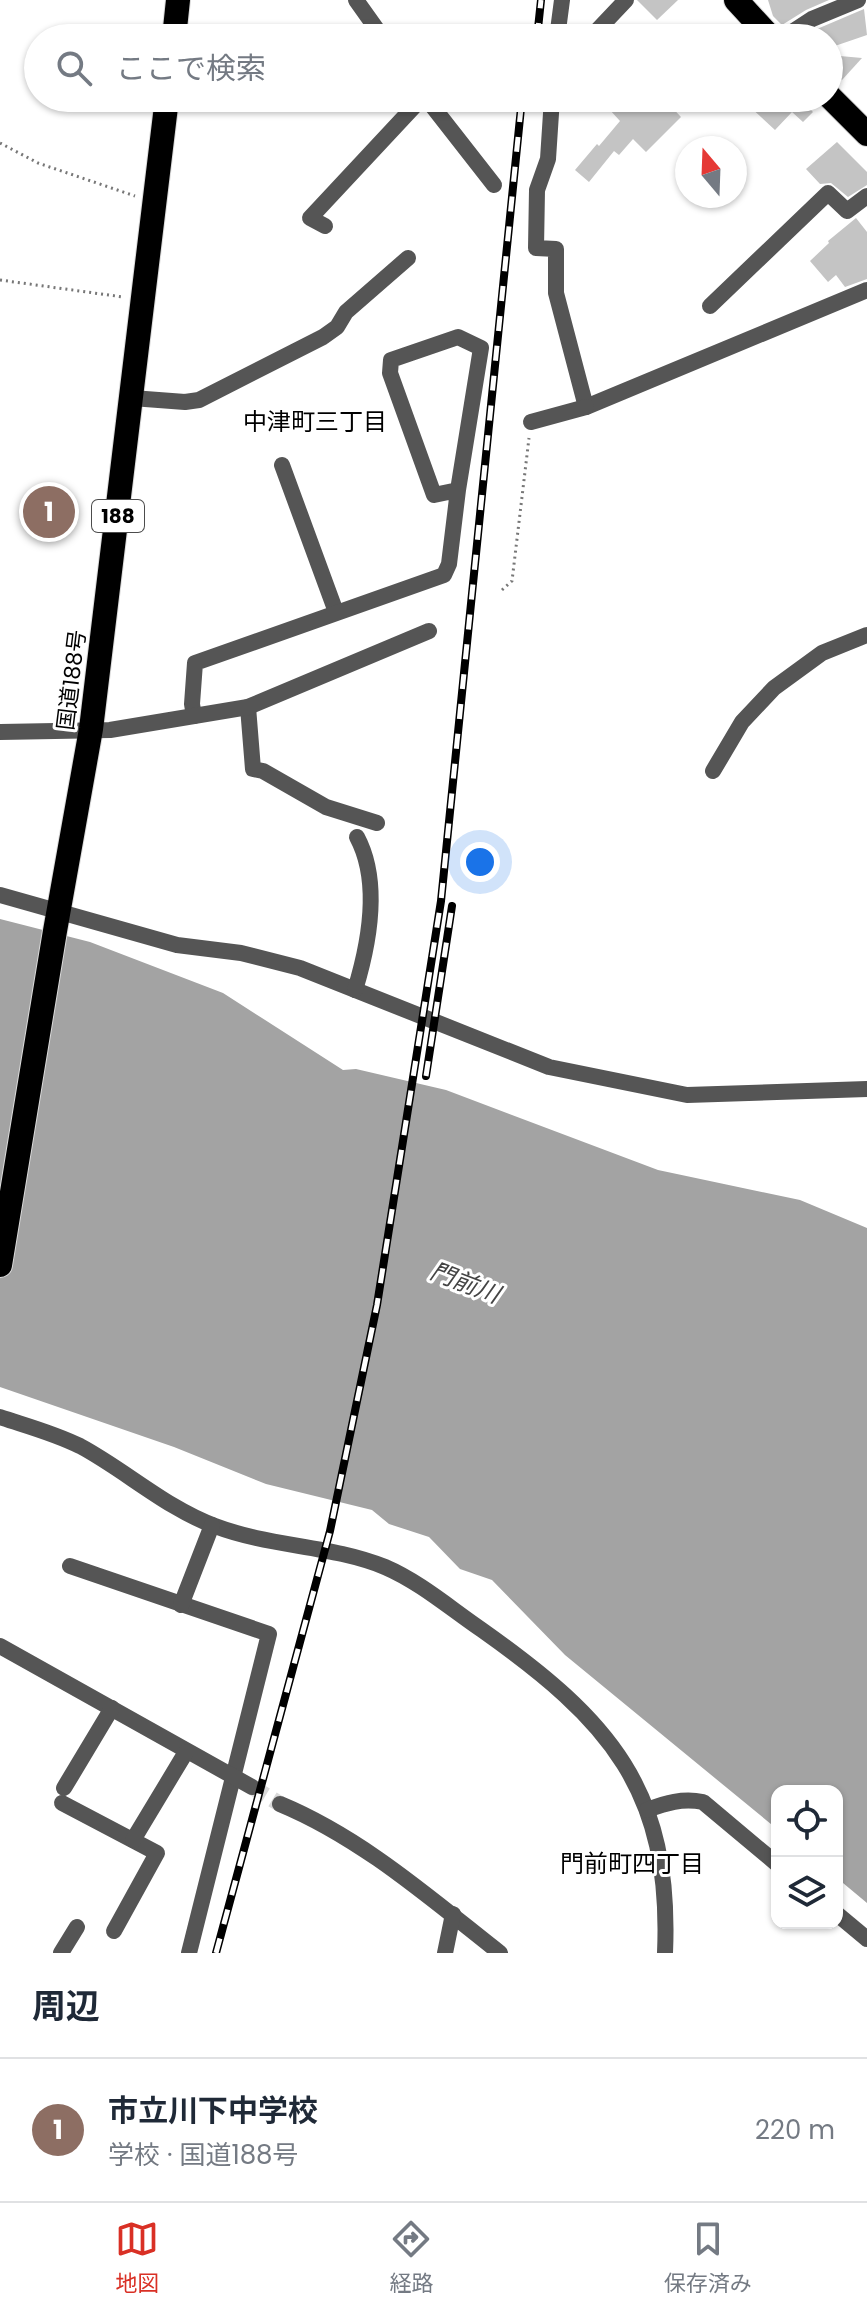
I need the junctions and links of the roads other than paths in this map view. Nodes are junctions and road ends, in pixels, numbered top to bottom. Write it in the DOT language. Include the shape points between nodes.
graph roads {
  1 [pos="178,0"];
  2 [pos="356,0"];
  3 [pos="562,0"];
  4 [pos="626,0"];
  5 [pos="736,0"];
  6 [pos="858,0"];
  7 [pos="175,24"];
  8 [pos="373,24"];
  9 [pos="559,24"];
  10 [pos="603,24"];
  11 [pos="758,24"];
  12 [pos="804,24"];
  13 [pos="843,110"];
  14 [pos="165,112"];
  15 [pos="411,112"];
  16 [pos="435,112"];
  17 [pos="551,112"];
  18 [pos="867,134"];
  19 [pos="494,185"];
  20 [pos="867,196"];
  21 [pos="325,226"];
  22 [pos="408,258"];
  23 [pos="867,290"];
  24 [pos="710,306"];
  25 [pos="132,398"];
  26 [pos="586,407"];
  27 [pos="531,422"];
  28 [pos="282,465"];
  29 [pos="458,490"];
  30 [pos="336,612"];
  31 [pos="429,631"];
  32 [pos="867,635"];
  33 [pos="248,707"];
  34 [pos="194,716"];
  35 [pos="91,729"];
  36 [pos="0,732"];
  37 [pos="713,771"];
  38 [pos="377,823"];
  39 [pos="357,837"];
  40 [pos="0,895"];
  41 [pos="57,921"];
  42 [pos="355,990"];
  43 [pos="867,1089"];
  44 [pos="0,1265"];
  45 [pos="0,1417"];
  46 [pos="212,1525"];
  47 [pos="70,1566"];
  48 [pos="181,1605"];
  49 [pos="0,1646"];
  50 [pos="112,1708"];
  51 [pos="186,1752"];
  52 [pos="232,1777"];
  53 [pos="252,1787"];
  54 [pos="280,1804"];
  55 [pos="647,1810"];
  56 [pos="133,1840"];
  57 [pos="771,1859"];
  58 [pos="453,1914"];
  59 [pos="843,1919"];
  60 [pos="77,1927"];
  61 [pos="114,1931"];
  62 [pos="867,1939"];
  63 [pos="61,1953"];
  64 [pos="189,1953"];
  65 [pos="445,1953"];
  66 [pos="500,1953"];
  67 [pos="665,1953"];
  1 -- 7 [label="highway"];
  2 -- 8 [label="street"];
  3 -- 9 [label="street"];
  4 -- 10 [label="street"];
  5 -- 11 [label="highway"];
  6 -- 12 [label="street"];
  13 -- 18 [label="highway"];
  14 -- 25 [label="highway, 国道188号 / 188"];
  15 -- 21 [label="street" via="310,218"];
  16 -- 19 [label="street"];
  17 -- 26 [label="street" via="548,159 537,190 536,248 556,249 556,293"];
  20 -- 24 [label="street" via="847,211 828,193"];
  22 -- 25 [label="street" via="323,337 199,400"];
  23 -- 26 [label="street"];
  25 -- 35 [label="highway, 国道188号 / 188"];
  26 -- 27 [label="street"];
  28 -- 30 [label="street"];
  29 -- 29 [label="street" via="481,348 458,337 391,360 390,373 434,495"];
  29 -- 30 [label="street" via="444,575"];
  30 -- 34 [label="street" via="195,663"];
  31 -- 33 [label="street"];
  32 -- 37 [label="street" via="822,653 774,688 742,722"];
  33 -- 34 [label="street"];
  33 -- 38 [label="street" via="253,769 326,807"];
  34 -- 35 [label="street"];
  35 -- 36 [label="street"];
  35 -- 41 [label="highway, 国道188号 / 188"];
  39 -- 42 [label="street" via="365,851 369,884 368,937"];
  40 -- 41 [label="street"];
  41 -- 42 [label="street" via="241,953"];
  41 -- 44 [label="highway, 国道188号 / 188"];
  42 -- 43 [label="street" via="549,1067 687,1095"];
  45 -- 46 [label="street" via="79,1445"];
  46 -- 48 [label="street"];
  46 -- 55 [label="street" via="250,1538 363,1559 423,1589 587,1714 630,1774"];
  47 -- 48 [label="street"];
  48 -- 52 [label="street" via="269,1634"];
  49 -- 50 [label="street"];
  50 -- 51 [label="street"];
  50 -- 56 [label="street" via="63,1796"];
  51 -- 52 [label="street"];
  51 -- 56 [label="street"];
  52 -- 53 [label="street"];
  52 -- 64 [label="street"];
  54 -- 58 [label="street" via="401,1875"];
  55 -- 57 [label="street" via="667,1802 703,1802"];
  55 -- 67 [label="street" via="664,1877"];
  56 -- 61 [label="street" via="157,1853"];
  58 -- 65 [label="street"];
  58 -- 66 [label="street"];
  59 -- 62 [label="street"];
  60 -- 63 [label="street"];
}
